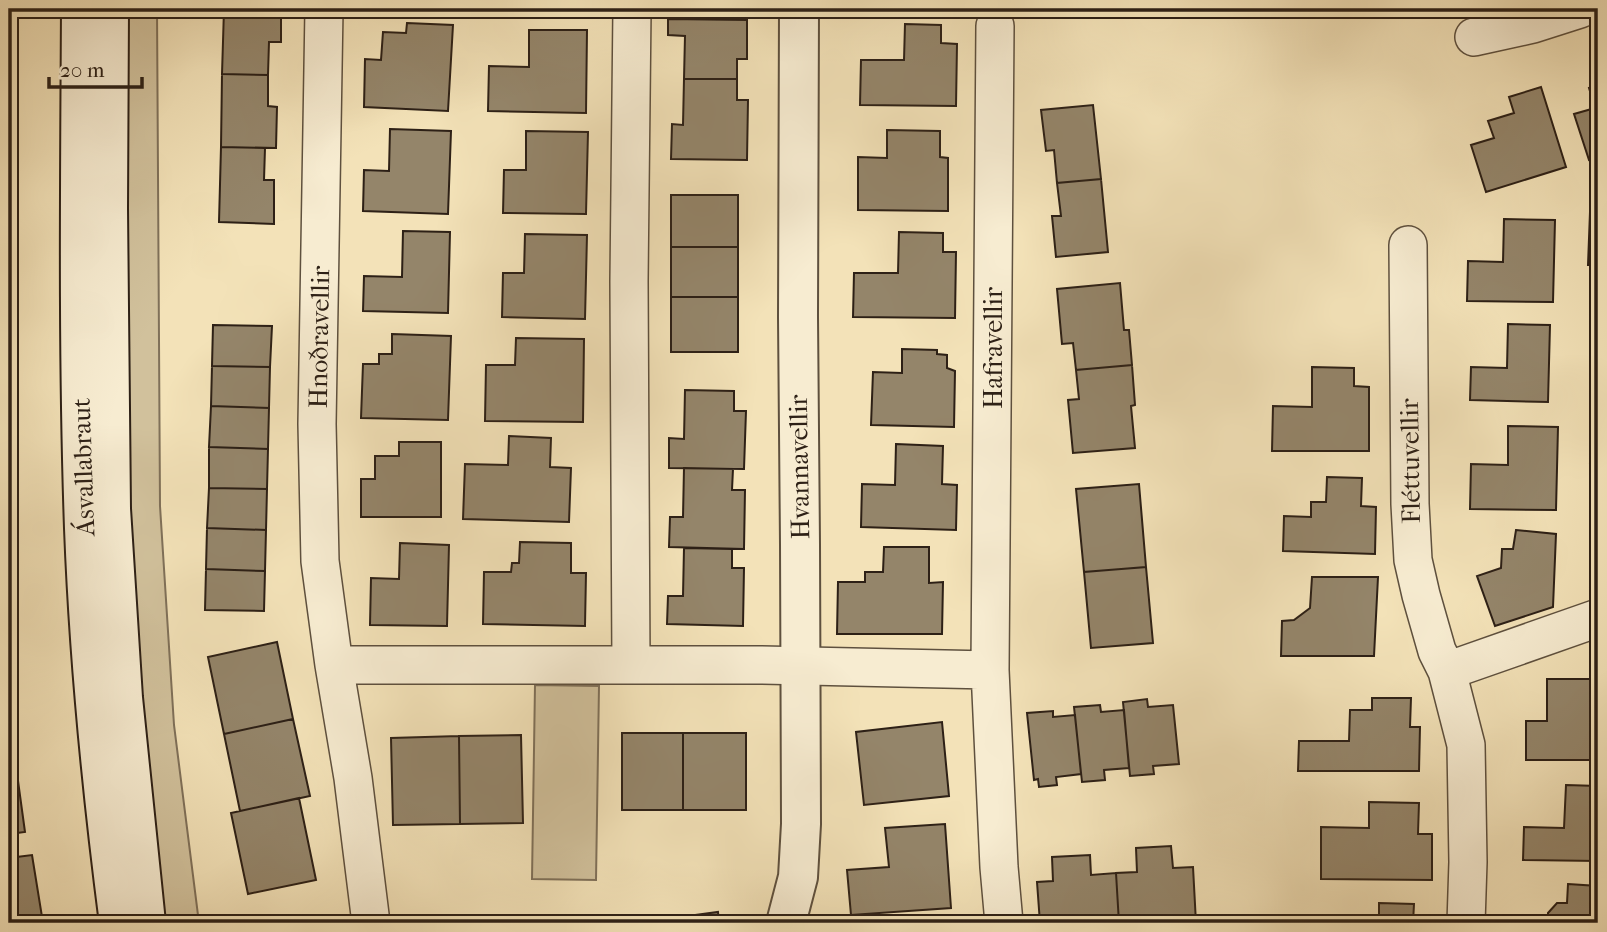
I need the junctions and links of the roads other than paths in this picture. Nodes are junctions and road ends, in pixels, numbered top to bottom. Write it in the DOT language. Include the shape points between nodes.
graph roads {
  1 [pos="81,9"];
  2 [pos="110,9"];
  3 [pos="324,9"];
  4 [pos="632,9"];
  5 [pos="799,9"];
  6 [pos="1580,9"];
  7 [pos="995,26"];
  8 [pos="1474,37"];
  9 [pos="1408,245"];
  10 [pos="1598,618"];
  11 [pos="334,665"];
  12 [pos="631,666"];
  13 [pos="800,666"];
  14 [pos="990,670"];
  15 [pos="1447,671"];
  16 [pos="119,923"];
  17 [pos="146,923"];
  18 [pos="371,923"];
  19 [pos="786,923"];
  20 [pos="1004,923"];
  21 [pos="1466,923"];
  1 -- 16 [label="main road, Ásvallabraut" via="84,529 99,740"];
  2 -- 17 [label="main road, Ásvallabraut" via="111,509 123,698"];
  3 -- 11 [label="street, Hnoðravellir" via="317,424 320,561"];
  4 -- 12 [label="street"];
  5 -- 13 [label="main road, Hvannavellir"];
  6 -- 8 [label="street"];
  7 -- 14 [label="street, Hafravellir"];
  9 -- 15 [label="street, Fléttuvellir" via="1413,560 1437,651"];
  10 -- 15 [label="street"];
  11 -- 12 [label="street"];
  11 -- 18 [label="street, Hnoðravellir"];
  12 -- 13 [label="street"];
  13 -- 14 [label="street"];
  13 -- 19 [label="main road, Hvannavellir" via="801,824 798,877"];
  14 -- 20 [label="street, Hafravellir"];
  15 -- 21 [label="street, Fléttuvellir" via="1466,745"];
}
